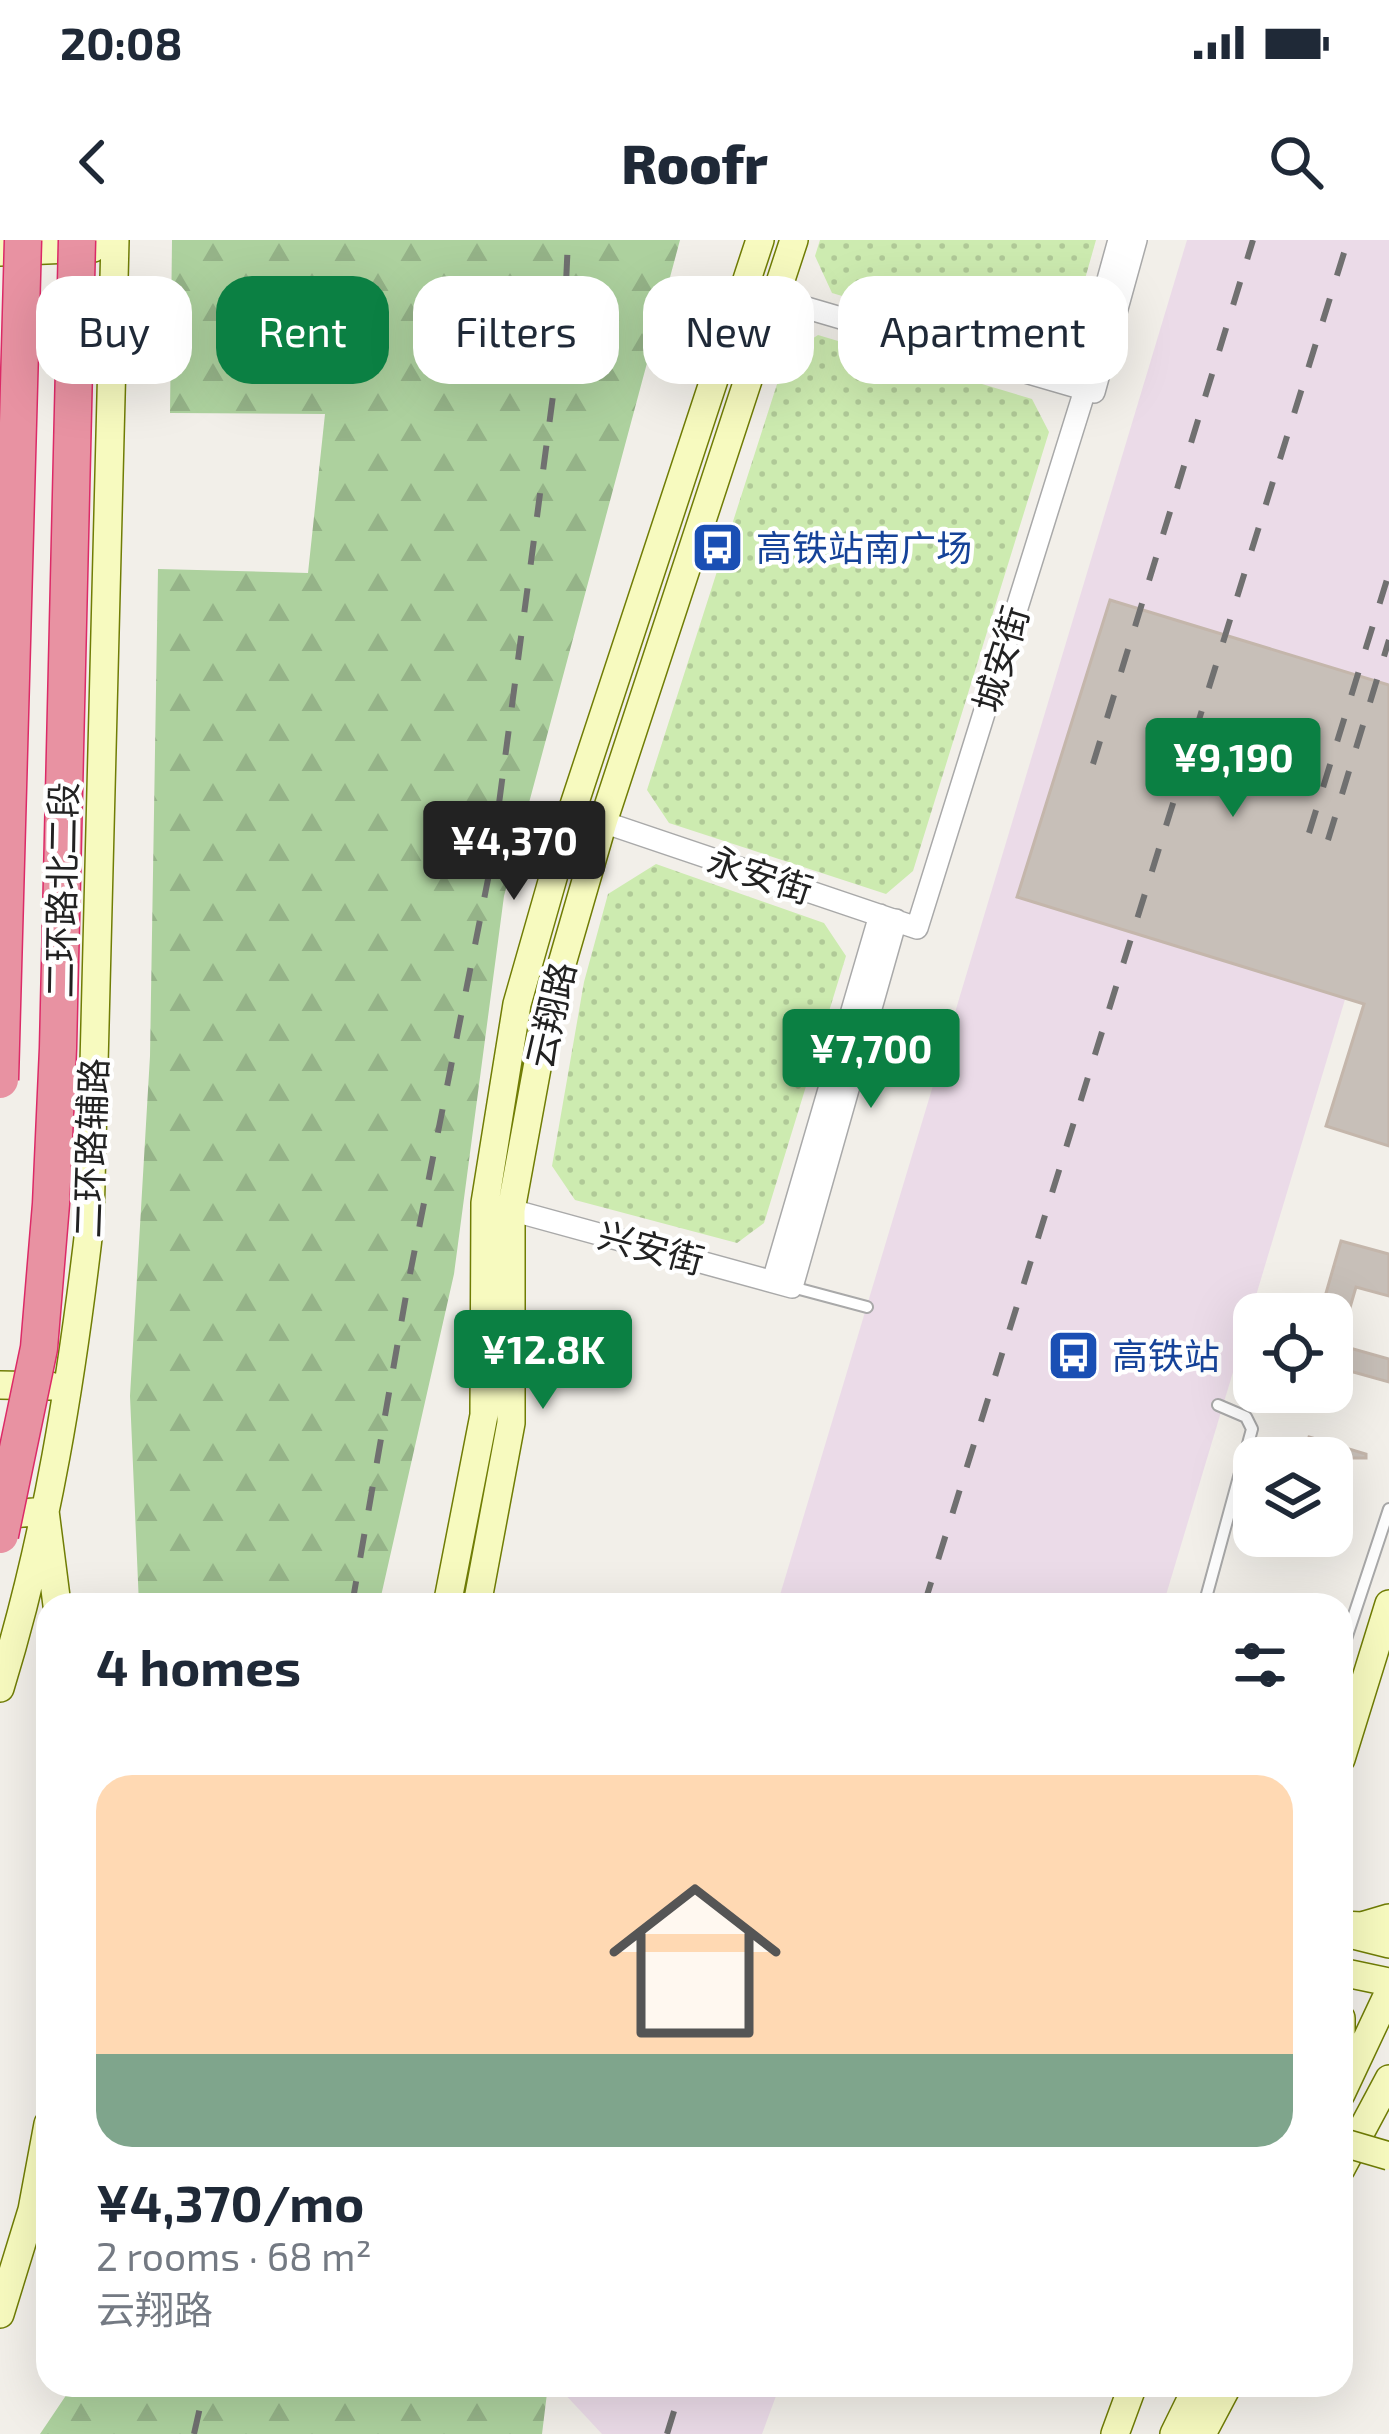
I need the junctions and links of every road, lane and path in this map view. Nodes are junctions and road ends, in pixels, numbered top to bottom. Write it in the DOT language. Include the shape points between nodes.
graph roads {
  1 [pos="22,240"];
  2 [pos="77,240"];
  3 [pos="760,240"];
  4 [pos="794,240"];
  5 [pos="1119,240"];
  6 [pos="1136,240"];
  7 [pos="115,243"];
  8 [pos="0,252"];
  9 [pos="783,276"];
  10 [pos="814,310"];
  11 [pos="748,384"];
  12 [pos="1086,390"];
  13 [pos="603,822"];
  14 [pos="898,921"];
  15 [pos="0,1080"];
  16 [pos="511,1210"];
  17 [pos="782,1284"];
  18 [pos="867,1307"];
  19 [pos="0,1385"];
  20 [pos="68,1386"];
  21 [pos="1218,1406"];
  22 [pos="53,1472"];
  23 [pos="0,1479"];
  24 [pos="1389,1509"];
  25 [pos="45,1511"];
  26 [pos="0,1515"];
  27 [pos="0,1535"];
  28 [pos="55,1593"];
  29 [pos="449,1593"];
  30 [pos="479,1593"];
  31 [pos="1207,1593"];
  32 [pos="1389,1604"];
  33 [pos="1353,1618"];
  34 [pos="7,1634"];
  35 [pos="0,1688"];
  36 [pos="1353,1720"];
  37 [pos="1389,1918"];
  38 [pos="1353,1927"];
  39 [pos="1353,1932"];
  40 [pos="1389,1944"];
  41 [pos="1353,1974"];
  42 [pos="1389,1982"];
  43 [pos="1389,1992"];
  44 [pos="1353,2068"];
  45 [pos="1389,2079"];
  46 [pos="1353,2146"];
  47 [pos="1353,2146"];
  48 [pos="1389,2156"];
  49 [pos="36,2188"];
  50 [pos="0,2314"];
  51 [pos="1129,2397"];
  52 [pos="1192,2397"];
  53 [pos="1222,2397"];
  54 [pos="1115,2434"];
  55 [pos="1174,2434"];
  56 [pos="1202,2434"];
  1 -- 15 [label="highway, 二环路北二段, bridge"];
  2 -- 27 [label="highway, 二环路北二段, bridge" via="51,1204 39,1348"];
  3 -- 29 [label="street, 云翔路" via="573,808 518,1004 485,1203 484,1415"];
  4 -- 9 [label="street, 云翔路"];
  5 -- 12 [label="street, 城安街"];
  6 -- 12 [label="street, 城安街"];
  7 -- 8 [label="street"];
  7 -- 20 [label="street, 二环路辅路" via="90,1221"];
  10 -- 12 [label="street"];
  11 -- 13 [label="street, 云翔路"];
  12 -- 14 [label="street, 城安街"];
  13 -- 14 [label="street, 永安街"];
  13 -- 16 [label="street, 云翔路" via="546,1018"];
  14 -- 17 [label="street, 城安街"];
  16 -- 17 [label="street, 兴安街"];
  16 -- 30 [label="street, 云翔路" via="512,1423"];
  17 -- 18 [label="lane"];
  19 -- 20 [label="street"];
  20 -- 22 [label="street, 二环路辅路"];
  21 -- 31 [label="lane" via="1246,1417 1252,1429"];
  22 -- 23 [label="street"];
  22 -- 25 [label="street, 二环路辅路"];
  24 -- 33 [label="lane"];
  25 -- 26 [label="street"];
  25 -- 28 [label="street"];
  25 -- 34 [label="street, 二环路辅路"];
  32 -- 36 [label="street"];
  34 -- 35 [label="street, 二环路辅路"];
  37 -- 38 [label="street"];
  39 -- 40 [label="street"];
  41 -- 42 [label="street"];
  43 -- 44 [label="street"];
  45 -- 46 [label="street"];
  47 -- 48 [label="street, bridge"];
  49 -- 50 [label="street"];
  51 -- 54 [label="street"];
  52 -- 55 [label="street"];
  53 -- 56 [label="street"];
}
